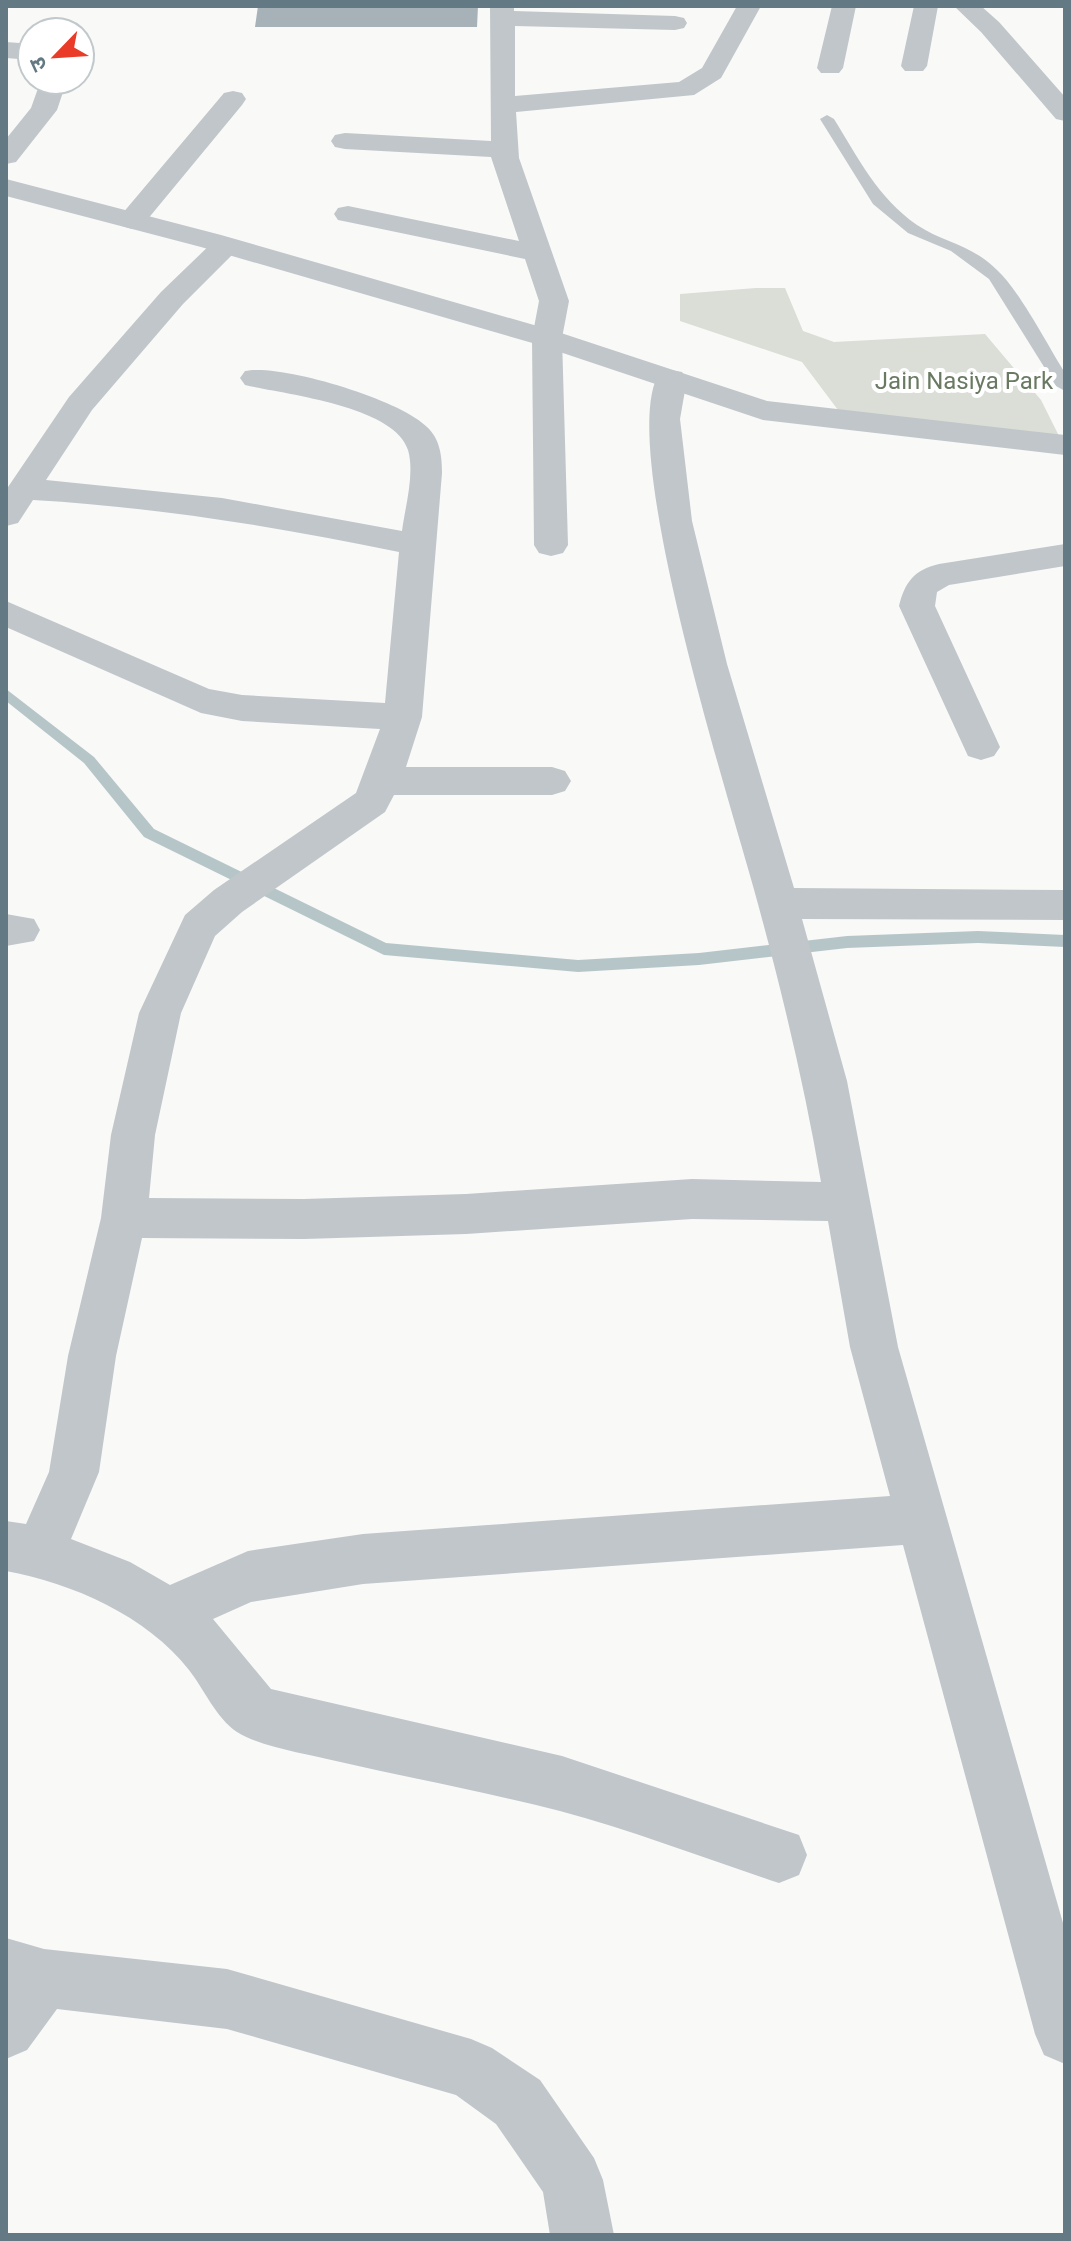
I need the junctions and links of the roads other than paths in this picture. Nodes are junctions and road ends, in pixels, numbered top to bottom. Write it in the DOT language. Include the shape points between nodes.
graph roads {
  1 [pos="749,6"];
  2 [pos="844,6"];
  3 [pos="926,6"];
  4 [pos="966,6"];
  5 [pos="502,12"];
  6 [pos="675,23"];
  7 [pos="914,66"];
  8 [pos="830,68"];
  9 [pos="49,96"];
  10 [pos="233,99"];
  11 [pos="1060,101"];
  12 [pos="502,105"];
  13 [pos="827,119"];
  14 [pos="345,141"];
  15 [pos="504,150"];
  16 [pos="6,156"];
  17 [pos="6,187"];
  18 [pos="348,214"];
  19 [pos="132,220"];
  20 [pos="225,246"];
  21 [pos="537,253"];
  22 [pos="547,338"];
  23 [pos="256,378"];
  24 [pos="671,379"];
  25 [pos="1065,386"];
  26 [pos="1065,445"];
  27 [pos="6,453"];
  28 [pos="24,488"];
  29 [pos="417,545"];
  30 [pos="551,545"];
  31 [pos="1065,555"];
  32 [pos="6,613"];
  33 [pos="403,717"];
  34 [pos="981,747"];
  35 [pos="383,781"];
  36 [pos="552,781"];
  37 [pos="1065,905"];
  38 [pos="785,928"];
  39 [pos="848,1202"];
  40 [pos="124,1218"];
  41 [pos="921,1519"];
  42 [pos="23,1549"];
  43 [pos="167,1613"];
  44 [pos="779,1855"];
  45 [pos="25,1972"];
  46 [pos="6,2029"];
  47 [pos="1065,2034"];
  48 [pos="582,2235"];
  1 -- 12 [label="street" via="712,73 685,89"];
  2 -- 8 [label="street"];
  3 -- 7 [label="street"];
  4 -- 11 [label="street"];
  5 -- 6 [label="street"];
  5 -- 12 [label="street"];
  9 -- 16 [label="street" via="44,110"];
  10 -- 19 [label="street"];
  12 -- 15 [label="street"];
  13 -- 25 [label="lane" via="878,201 914,230 957,248 995,276"];
  14 -- 15 [label="street"];
  15 -- 21 [label="street"];
  17 -- 19 [label="street"];
  18 -- 21 [label="street"];
  19 -- 20 [label="street"];
  20 -- 22 [label="street"];
  20 -- 28 [label="street" via="80,404"];
  21 -- 22 [label="street" via="554,301"];
  22 -- 24 [label="street"];
  22 -- 30 [label="street"];
  23 -- 29 [label="street" via="382,408 418,431 425,452"];
  24 -- 26 [label="street" via="763,410"];
  24 -- 38 [label="street" via="664,419 675,521 709,664"];
  27 -- 28 [label="street"];
  28 -- 29 [label="street" via="210,506"];
  29 -- 33 [label="street"];
  31 -- 34 [label="street" via="939,575 921,587 917,606"];
  32 -- 33 [label="street" via="201,700 242,708"];
  33 -- 35 [label="street"];
  35 -- 36 [label="street"];
  35 -- 40 [label="street" via="371,802 199,926 160,1013 133,1135"];
  37 -- 38 [label="street"];
  38 -- 39 [label="street" via="825,1081"];
  39 -- 40 [label="street" via="692,1199 348,1218"];
  39 -- 41 [label="street" via="874,1347"];
  40 -- 42 [label="street" via="92,1356 74,1472"];
  41 -- 43 [label="street" via="297,1567 248,1577"];
  41 -- 47 [label="street"];
  42 -- 43 [label="street" via="112,1580"];
  43 -- 44 [label="street" via="206,1649 255,1712 562,1784"];
  45 -- 46 [label="street"];
  45 -- 48 [label="street" via="227,1999 471,2069 518,2102 572,2180"];
}
